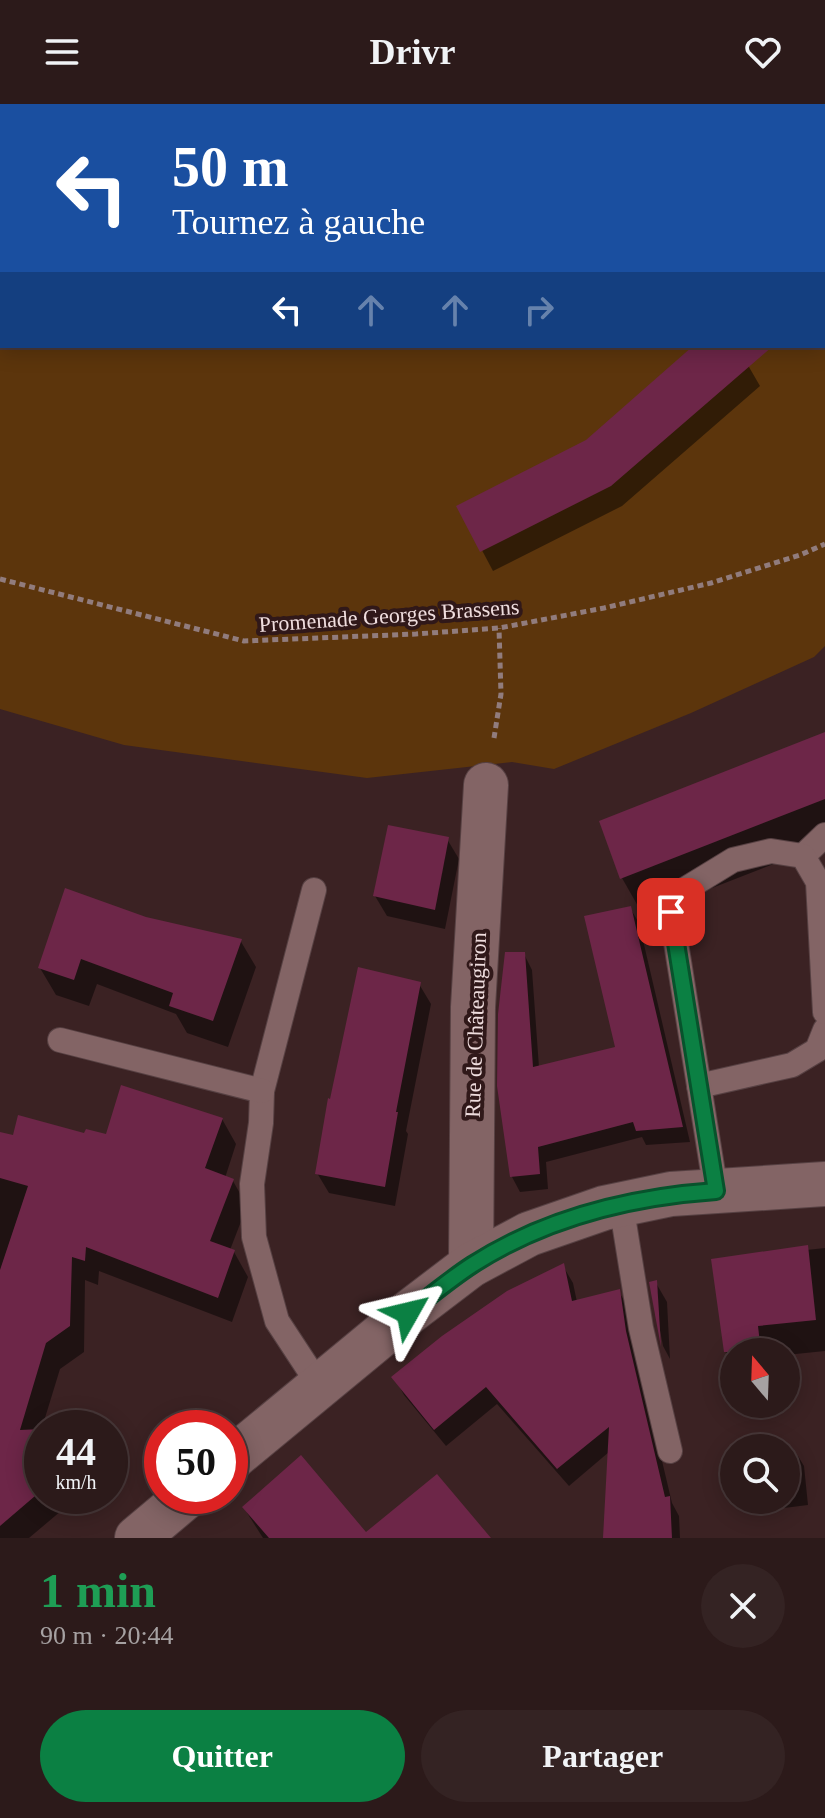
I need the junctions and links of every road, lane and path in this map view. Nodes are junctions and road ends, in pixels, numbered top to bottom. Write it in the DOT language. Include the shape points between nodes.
graph roads {
  1 [pos="825,544"];
  2 [pos="0,579"];
  3 [pos="499,628"];
  4 [pos="486,785"];
  5 [pos="825,835"];
  6 [pos="803,856"];
  7 [pos="314,890"];
  8 [pos="825,1012"];
  9 [pos="825,1030"];
  10 [pos="60,1040"];
  11 [pos="699,1086"];
  12 [pos="262,1091"];
  13 [pos="825,1184"];
  14 [pos="716,1191"];
  15 [pos="621,1204"];
  16 [pos="471,1265"];
  17 [pos="319,1385"];
  18 [pos="248,1445"];
  19 [pos="670,1451"];
  20 [pos="166,1514"];
  21 [pos="137,1538"];
  1 -- 3 [label="path, Promenade Georges Brassens" via="711,583"];
  2 -- 3 [label="path, Promenade Georges Brassens" via="244,641"];
  3 -- 4 [label="path" via="501,694"];
  4 -- 16 [label="main road, Rue de Châteaugiron" via="473,1007"];
  5 -- 6 [label="lane"];
  6 -- 8 [label="lane" via="818,882"];
  6 -- 11 [label="lane" via="771,851 733,860 679,893 671,912"];
  7 -- 12 [label="lane"];
  9 -- 11 [label="lane" via="817,1050 792,1065"];
  10 -- 12 [label="lane"];
  11 -- 14 [label="lane"];
  12 -- 17 [label="lane" via="252,1184 254,1237 277,1321"];
  13 -- 14 [label="main road"];
  14 -- 15 [label="main road"];
  15 -- 16 [label="main road" via="529,1234"];
  15 -- 19 [label="lane" via="641,1328"];
  16 -- 17 [label="main road"];
  17 -- 18 [label="main road"];
  20 -- 21 [label="main road"];
}
